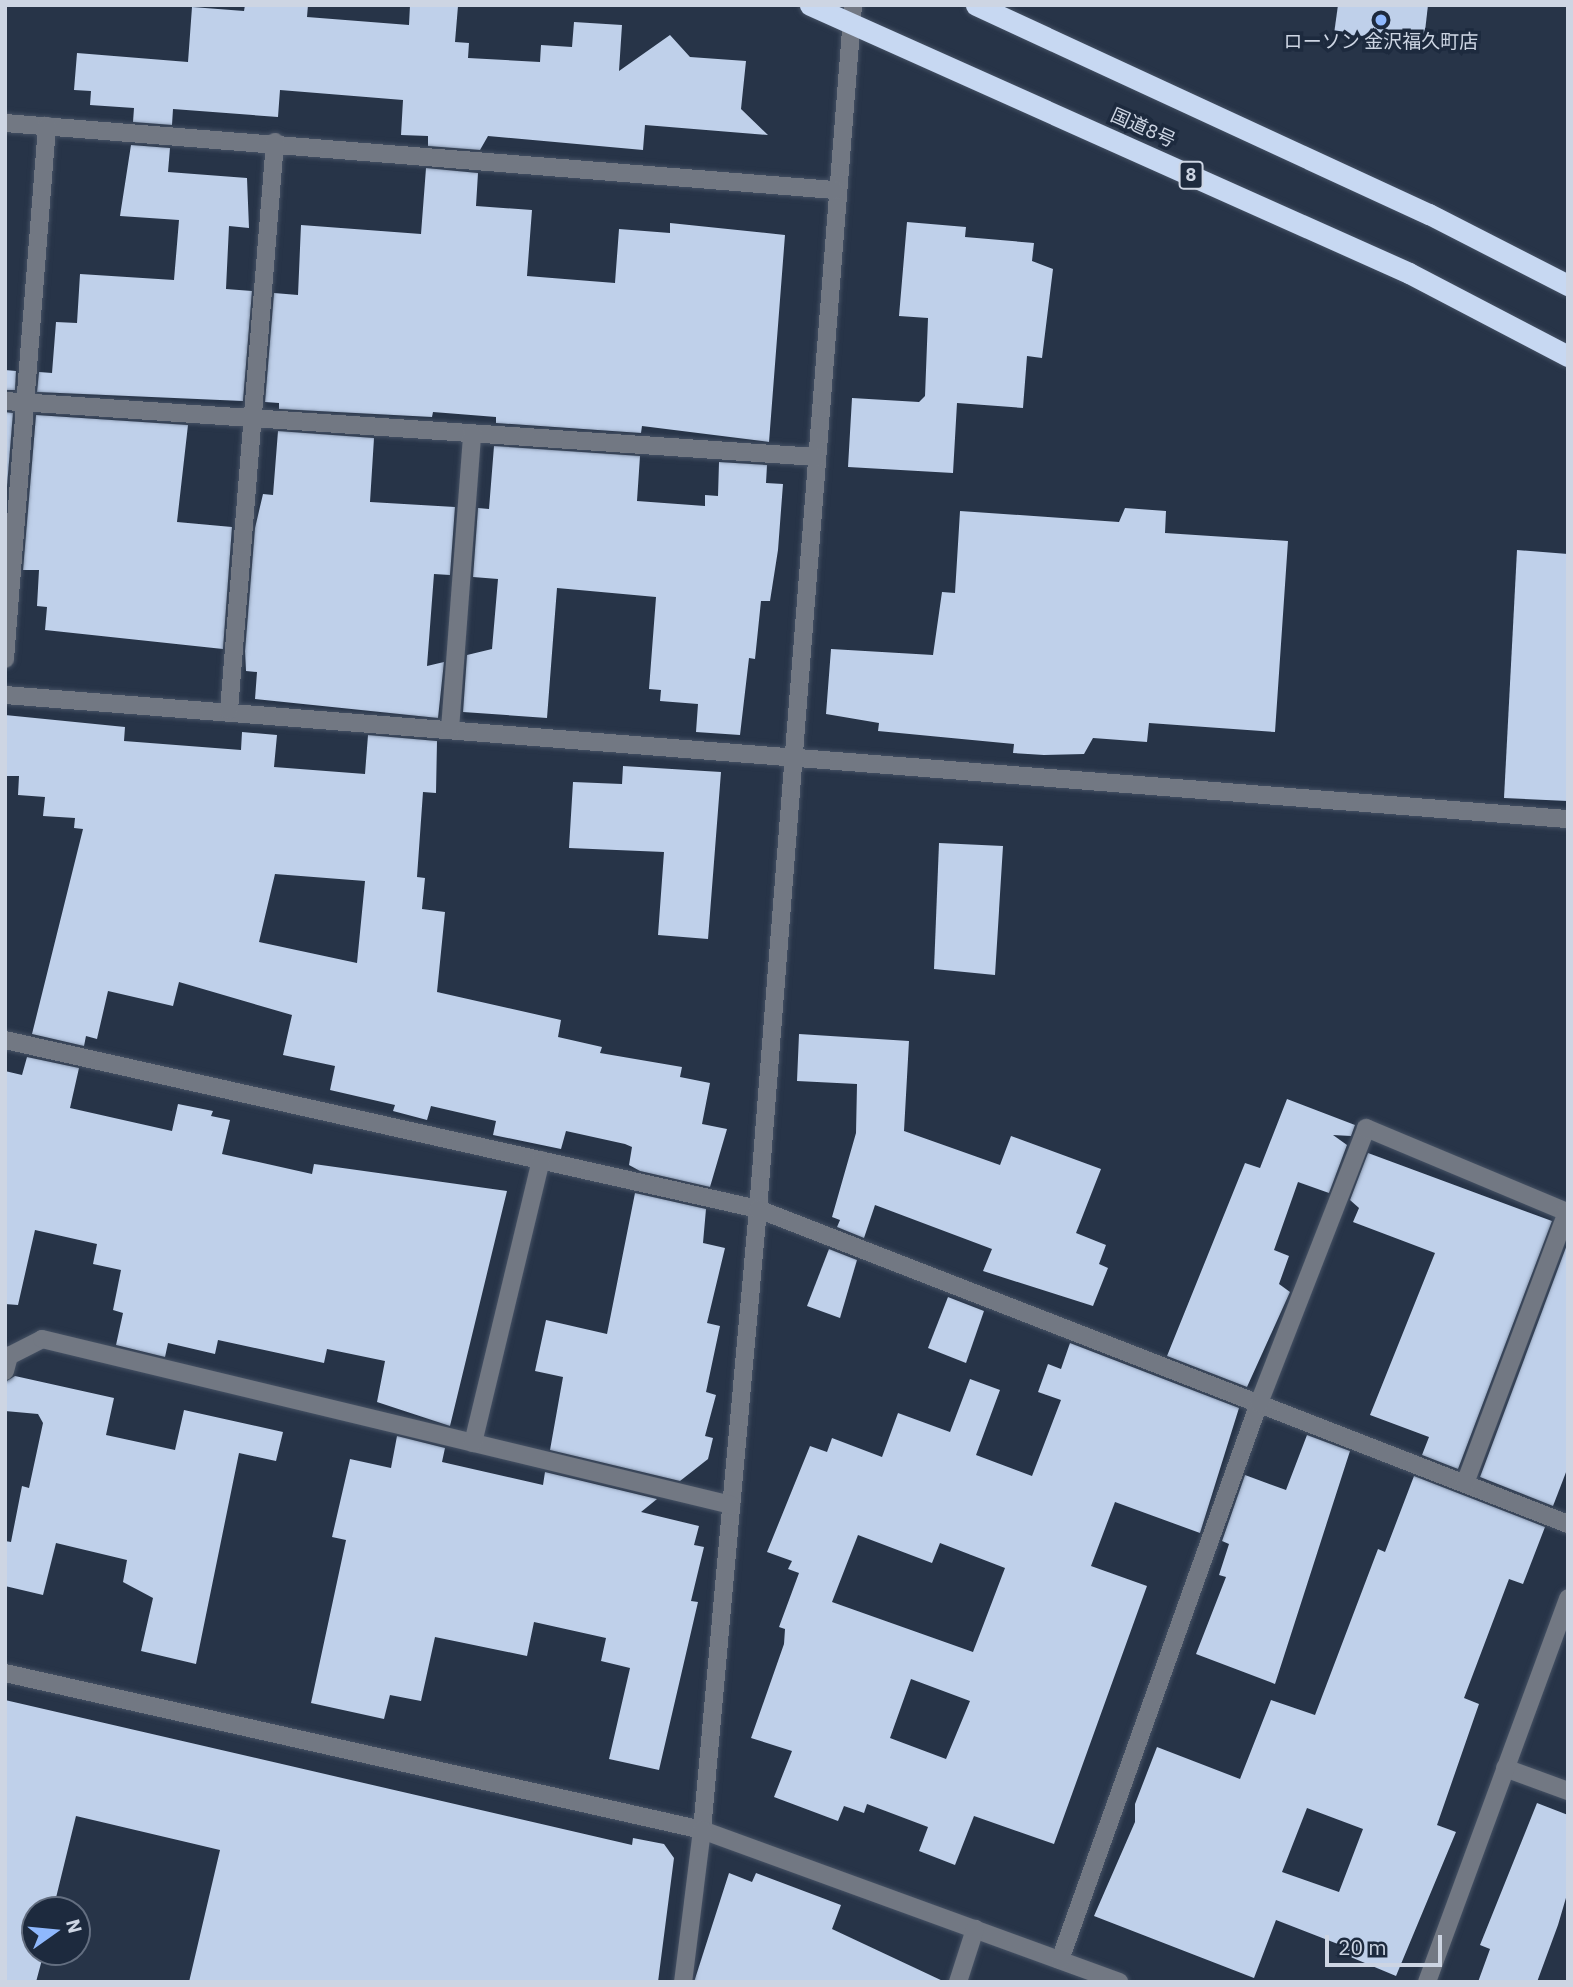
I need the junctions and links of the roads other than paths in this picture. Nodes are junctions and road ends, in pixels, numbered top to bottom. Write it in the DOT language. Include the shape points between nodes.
graph roads {
  1 [pos="810,5"];
  2 [pos="976,5"];
  3 [pos="852,13"];
  4 [pos="5,123"];
  5 [pos="47,126"];
  6 [pos="275,142"];
  7 [pos="834,190"];
  8 [pos="1568,285"];
  9 [pos="1568,356"];
  10 [pos="14,402"];
  11 [pos="252,421"];
  12 [pos="472,435"];
  13 [pos="817,457"];
  14 [pos="5,659"];
  15 [pos="5,695"];
  16 [pos="229,710"];
  17 [pos="450,729"];
  18 [pos="792,757"];
  19 [pos="1568,819"];
  20 [pos="5,1040"];
  21 [pos="541,1160"];
  22 [pos="758,1209"];
  23 [pos="5,1371"];
  24 [pos="1259,1403"];
  25 [pos="472,1443"];
  26 [pos="1465,1484"];
  27 [pos="731,1506"];
  28 [pos="1568,1524"];
  29 [pos="1568,1598"];
  30 [pos="5,1673"];
  31 [pos="1505,1768"];
  32 [pos="1568,1791"];
  33 [pos="702,1830"];
  34 [pos="975,1929"];
  35 [pos="1060,1960"];
  36 [pos="683,1982"];
  37 [pos="958,1982"];
  38 [pos="1119,1982"];
  39 [pos="1427,1982"];
  1 -- 3 [label="highway, 国道8号 / 8"];
  2 -- 8 [label="highway" via="1429,214"];
  3 -- 7 [label="street"];
  3 -- 9 [label="highway, 国道8号 / 8" via="1409,273"];
  4 -- 5 [label="street"];
  5 -- 6 [label="street"];
  5 -- 10 [label="street"];
  6 -- 7 [label="street"];
  6 -- 11 [label="street"];
  7 -- 13 [label="street"];
  10 -- 11 [label="street"];
  10 -- 14 [label="street"];
  11 -- 12 [label="street"];
  11 -- 16 [label="street"];
  12 -- 13 [label="street"];
  12 -- 17 [label="street"];
  13 -- 18 [label="street"];
  15 -- 16 [label="street"];
  16 -- 17 [label="street"];
  17 -- 18 [label="street"];
  18 -- 19 [label="street"];
  18 -- 22 [label="street"];
  20 -- 21 [label="street"];
  21 -- 22 [label="street"];
  21 -- 25 [label="street"];
  22 -- 24 [label="street"];
  22 -- 27 [label="street"];
  23 -- 25 [label="street" via="9,1356 42,1339"];
  24 -- 26 [label="street"];
  24 -- 26 [label="street" via="1366,1128 1567,1212"];
  24 -- 35 [label="street"];
  25 -- 27 [label="street"];
  26 -- 28 [label="street"];
  27 -- 33 [label="street"];
  29 -- 31 [label="street"];
  30 -- 33 [label="street"];
  31 -- 32 [label="street"];
  31 -- 39 [label="street"];
  33 -- 34 [label="street"];
  33 -- 36 [label="street"];
  34 -- 35 [label="street"];
  34 -- 37 [label="street"];
  35 -- 38 [label="street"];
}
